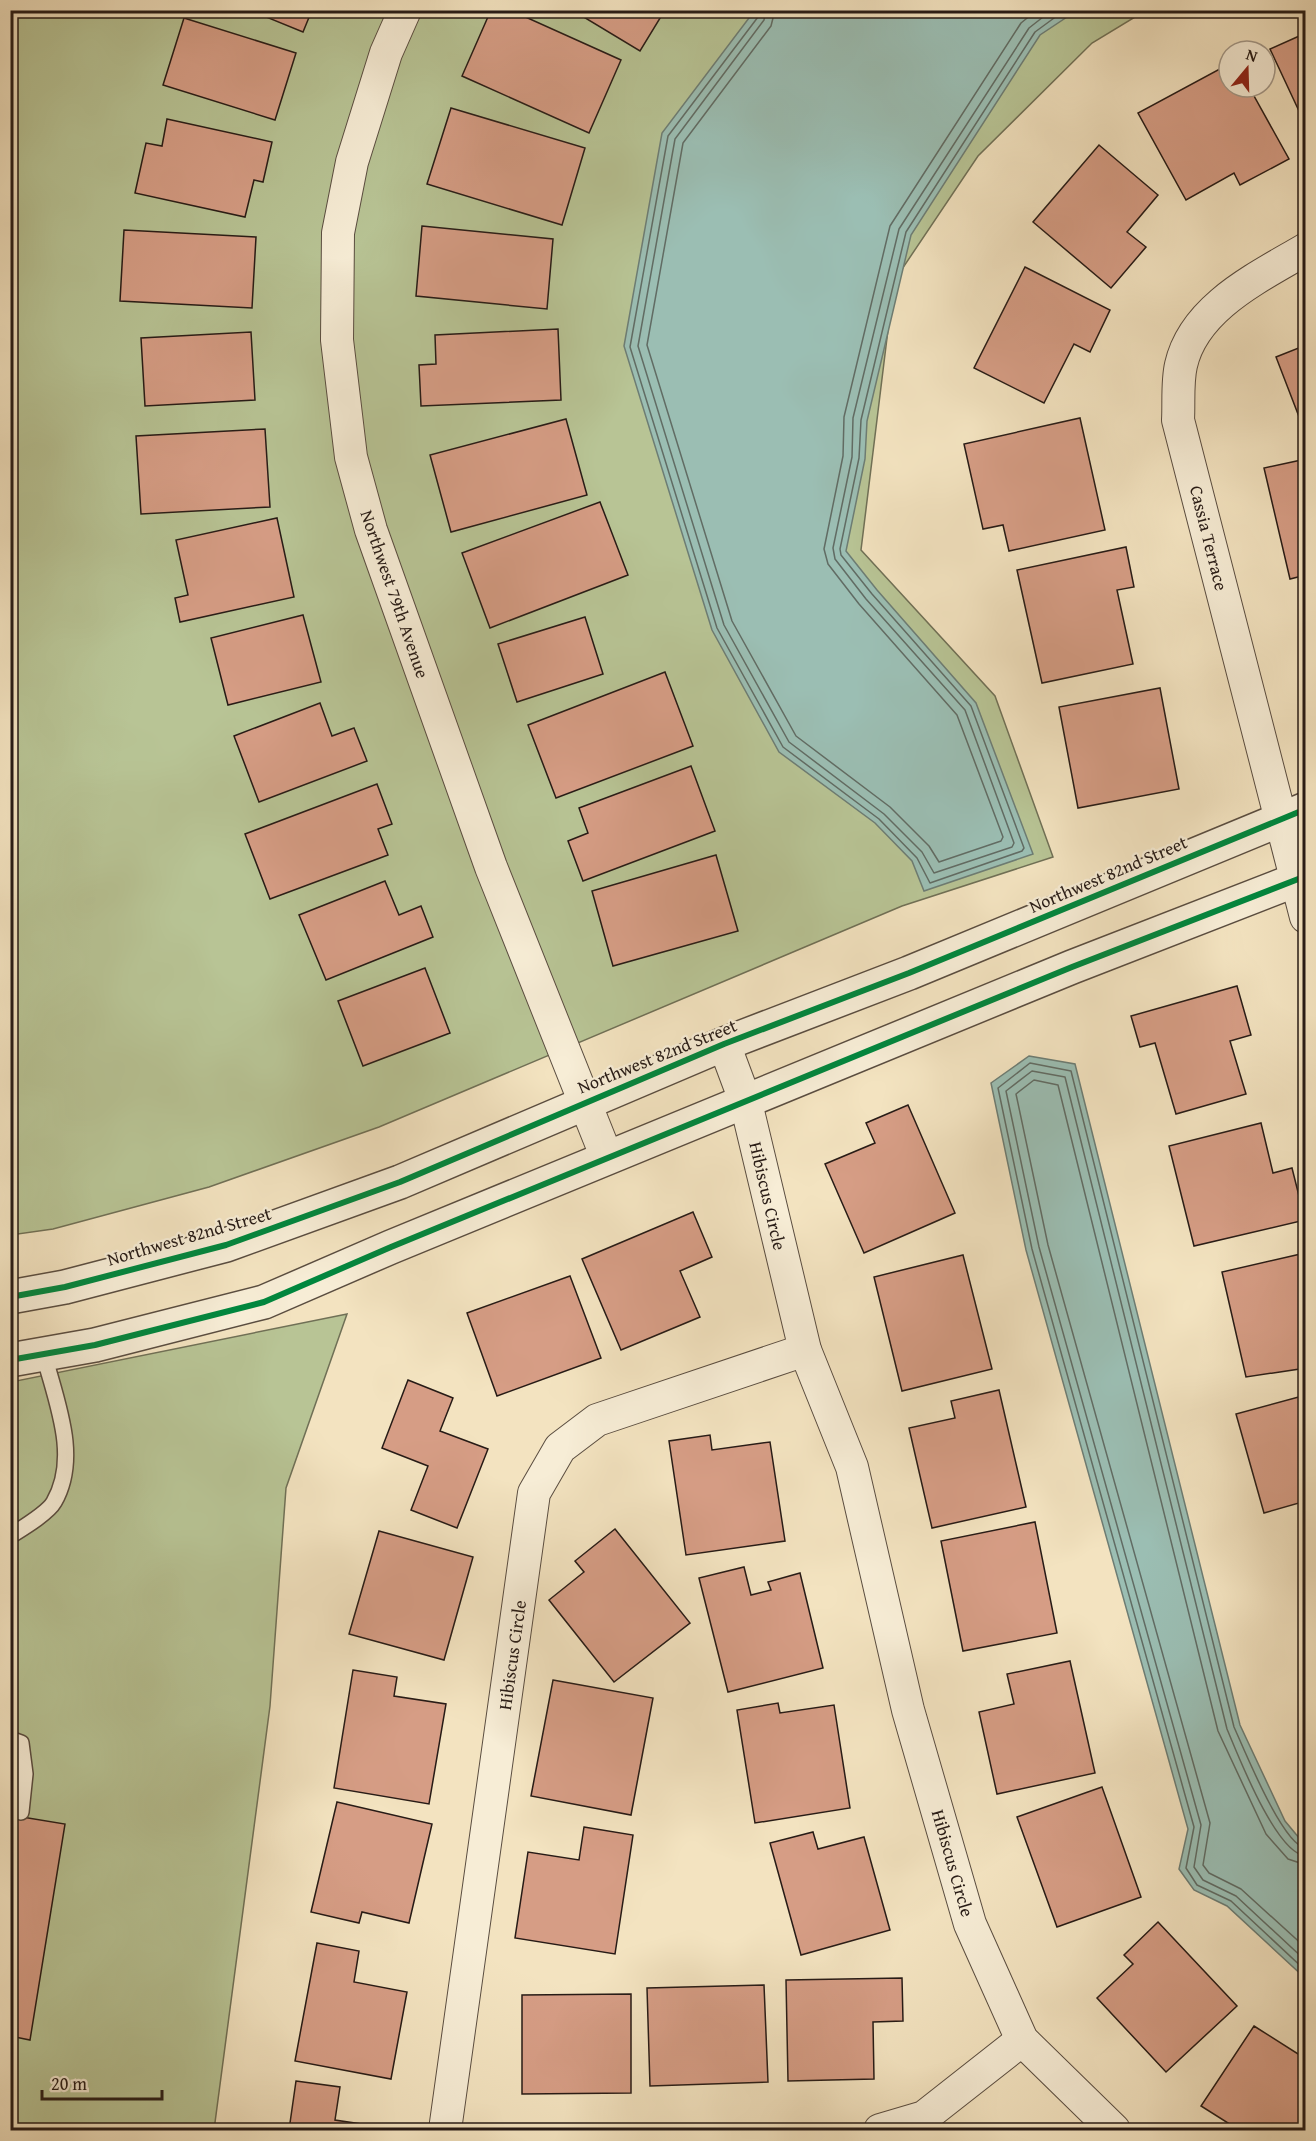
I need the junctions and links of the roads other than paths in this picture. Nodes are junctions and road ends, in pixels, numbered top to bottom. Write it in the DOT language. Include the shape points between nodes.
graph roads {
  1 [pos="405,10"];
  2 [pos="1305,249"];
  3 [pos="1293,814"];
  4 [pos="1301,878"];
  5 [pos="1305,917"];
  6 [pos="724,1044"];
  7 [pos="583,1102"];
  8 [pos="746,1103"];
  9 [pos="607,1158"];
  10 [pos="10,1297"];
  11 [pos="804,1350"];
  12 [pos="44,1355"];
  13 [pos="10,1360"];
  14 [pos="10,1536"];
  15 [pos="10,1740"];
  16 [pos="21,1812"];
  17 [pos="1022,2040"];
  18 [pos="445,2130"];
  19 [pos="880,2130"];
  20 [pos="1114,2130"];
  1 -- 7 [label="street, Northwest 79th Avenue" via="386,53 352,162 338,233 337,340 351,457 371,530 491,867"];
  2 -- 3 [label="street, Cassia Terrace" via="1246,285 1204,318 1181,364 1178,420"];
  3 -- 4 [label="street, Cassia Terrace"];
  3 -- 6 [label="street, Northwest 82nd Street" via="909,973"];
  4 -- 5 [label="street, Cassia Terrace"];
  4 -- 8 [label="street" via="1072,967"];
  6 -- 7 [label="street, Northwest 82nd Street"];
  6 -- 8 [label="street, Hibiscus Circle"];
  7 -- 9 [label="street, Northwest 79th Avenue"];
  7 -- 10 [label="street, Northwest 82nd Street" via="400,1182 226,1245 65,1287"];
  8 -- 9 [label="street"];
  8 -- 11 [label="street, Hibiscus Circle"];
  9 -- 12 [label="street" via="264,1302"];
  11 -- 17 [label="street, Hibiscus Circle" via="852,1467 908,1710 970,1924"];
  11 -- 18 [label="street, Hibiscus Circle" via="597,1420 560,1448 534,1492"];
  12 -- 13 [label="street"];
  12 -- 14 [label="lane" via="65,1439 65,1472 53,1504"];
  15 -- 16 [label="lane" via="21,1743"];
  17 -- 19 [label="street" via="924,2117"];
  17 -- 20 [label="street, Hibiscus Circle"];
}
